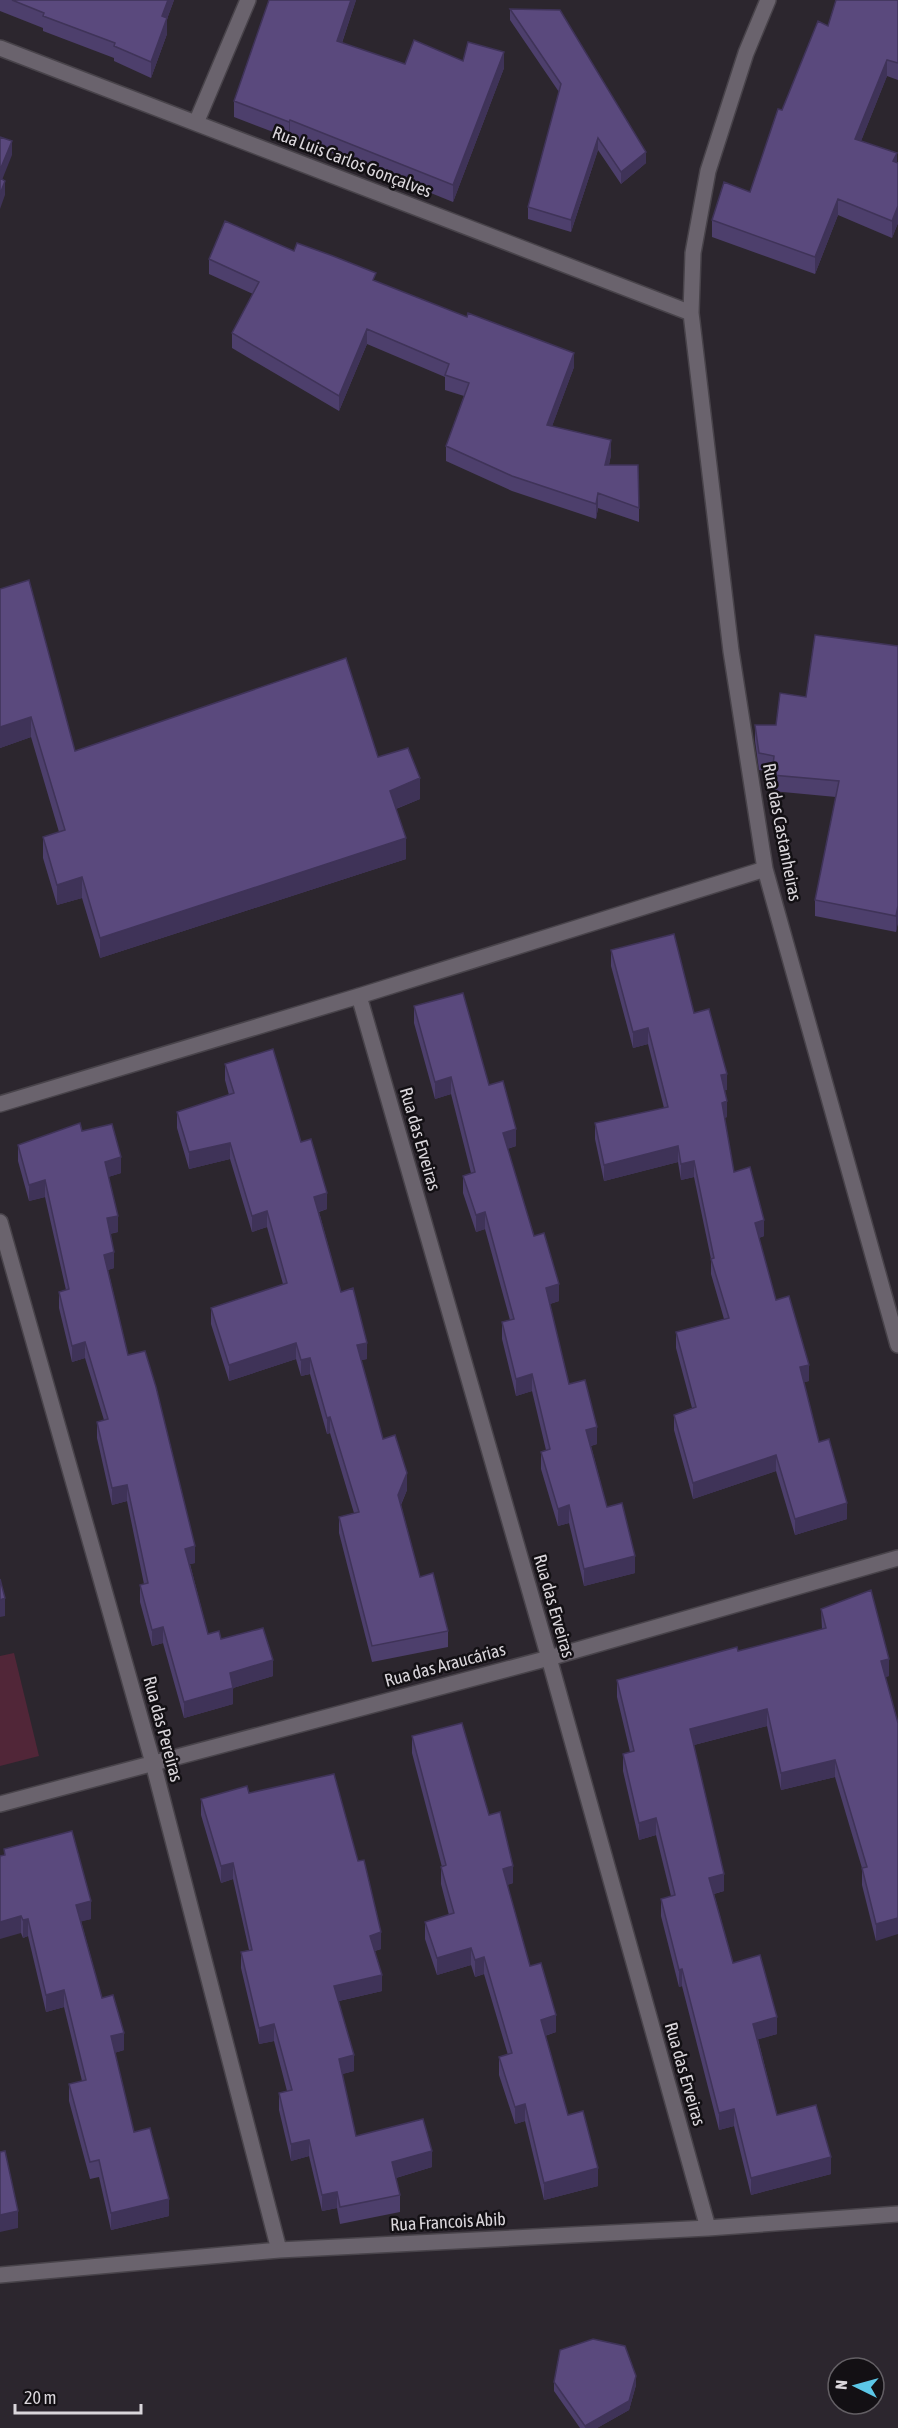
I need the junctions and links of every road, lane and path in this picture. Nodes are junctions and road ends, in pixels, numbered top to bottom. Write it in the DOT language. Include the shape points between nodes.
graph roads {
  1 [pos="249,0"];
  2 [pos="768,0"];
  3 [pos="0,48"];
  4 [pos="196,123"];
  5 [pos="691,313"];
  6 [pos="765,868"];
  7 [pos="359,996"];
  8 [pos="0,1104"];
  9 [pos="0,1222"];
  10 [pos="898,1345"];
  11 [pos="898,1558"];
  12 [pos="549,1658"];
  13 [pos="153,1763"];
  14 [pos="0,1804"];
  15 [pos="898,2214"];
  16 [pos="708,2228"];
  17 [pos="279,2250"];
  18 [pos="0,2275"];
  1 -- 4 [label="street"];
  2 -- 5 [label="street, Rua das Castanheiras" via="746,53 708,171 693,253"];
  3 -- 4 [label="street, Rua Luis Carlos Gonçalves"];
  4 -- 5 [label="street, Rua Luis Carlos Gonçalves"];
  5 -- 6 [label="street, Rua das Castanheiras" via="731,651"];
  6 -- 7 [label="street"];
  6 -- 10 [label="street, Rua das Castanheiras"];
  7 -- 8 [label="street"];
  7 -- 12 [label="street, Rua das Erveiras"];
  9 -- 13 [label="street, Rua das Pereiras"];
  11 -- 12 [label="street, Rua das Araucárias"];
  12 -- 13 [label="street, Rua das Araucárias"];
  12 -- 16 [label="street, Rua das Erveiras"];
  13 -- 14 [label="street, Rua das Araucárias"];
  13 -- 17 [label="street, Rua das Pereiras"];
  15 -- 16 [label="street, Rua Francois Abib"];
  16 -- 17 [label="street, Rua Francois Abib"];
  17 -- 18 [label="street, Rua Francois Abib"];
}
